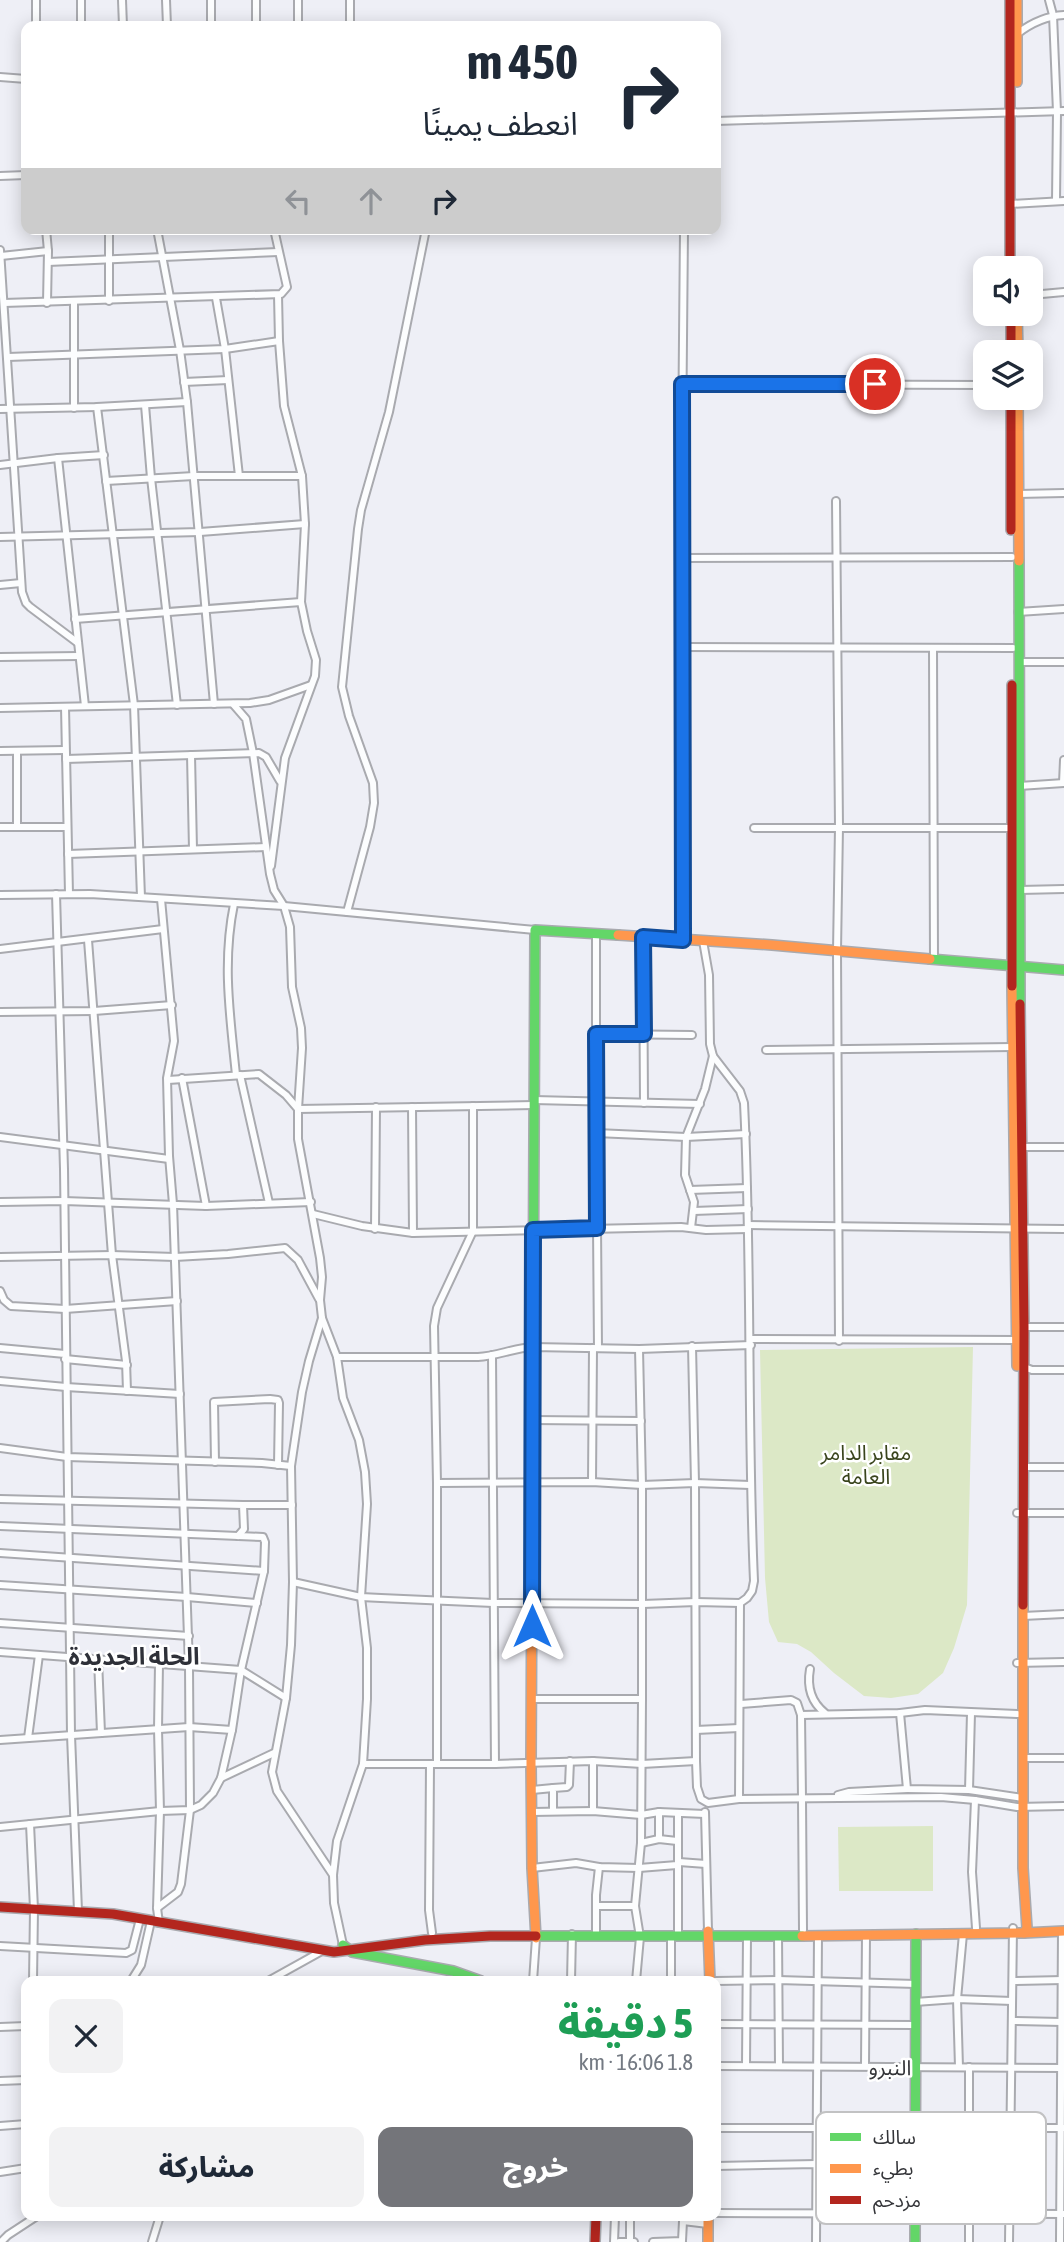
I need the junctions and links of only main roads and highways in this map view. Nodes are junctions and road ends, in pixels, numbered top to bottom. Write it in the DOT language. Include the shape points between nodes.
graph roads {
  1 [pos="1010,0"];
  2 [pos="1017,0"];
  3 [pos="1014,113"];
  4 [pos="1014,204"];
  5 [pos="1011,256"];
  6 [pos="1016,256"];
  7 [pos="1011,410"];
  8 [pos="1018,410"];
  9 [pos="1016,966"];
  10 [pos="1064,970"];
  11 [pos="1020,1229"];
  12 [pos="1020,1364"];
  13 [pos="1020,1513"];
  14 [pos="1020,1663"];
  15 [pos="1020,1802"];
  16 [pos="0,1907"];
  17 [pos="1063,1929"];
  18 [pos="1019,1930"];
  19 [pos="490,1934"];
  20 [pos="708,1934"];
  21 [pos="916,1934"];
  22 [pos="536,1936"];
  23 [pos="345,1947"];
  24 [pos="467,1976"];
  25 [pos="710,1976"];
  26 [pos="916,2112"];
  27 [pos="596,2221"];
  28 [pos="708,2221"];
  29 [pos="915,2224"];
  30 [pos="595,2242"];
  31 [pos="708,2242"];
  32 [pos="915,2242"];
  1 -- 3 [label="main road"];
  2 -- 3 [label="main road"];
  3 -- 4 [label="main road"];
  4 -- 5 [label="main road"];
  4 -- 6 [label="main road"];
  7 -- 9 [label="main road"];
  8 -- 9 [label="main road" via="1020,890"];
  9 -- 10 [label="main road"];
  9 -- 11 [label="main road"];
  9 -- 11 [label="main road" via="1013,1047"];
  9 -- 22 [label="main road" via="535,930 531,1763"];
  11 -- 12 [label="main road" via="1024,1327"];
  11 -- 12 [label="main road" via="1016,1340"];
  12 -- 13 [label="main road"];
  12 -- 13 [label="main road"];
  13 -- 14 [label="main road"];
  13 -- 14 [label="main road"];
  14 -- 15 [label="main road"];
  14 -- 15 [label="main road"];
  15 -- 18 [label="main road" via="1023,1868"];
  16 -- 23 [label="main road" via="113,1914 322,1951"];
  17 -- 18 [label="main road"];
  18 -- 20 [label="main road"];
  18 -- 21 [label="main road"];
  19 -- 22 [label="main road"];
  19 -- 23 [label="main road"];
  19 -- 23 [label="main road" via="432,1933"];
  20 -- 21 [label="main road"];
  20 -- 22 [label="main road"];
  20 -- 25 [label="main road"];
  21 -- 26 [label="main road"];
  23 -- 24 [label="main road"];
  27 -- 30 [label="main road"];
  28 -- 31 [label="main road"];
  29 -- 32 [label="main road"];
}
